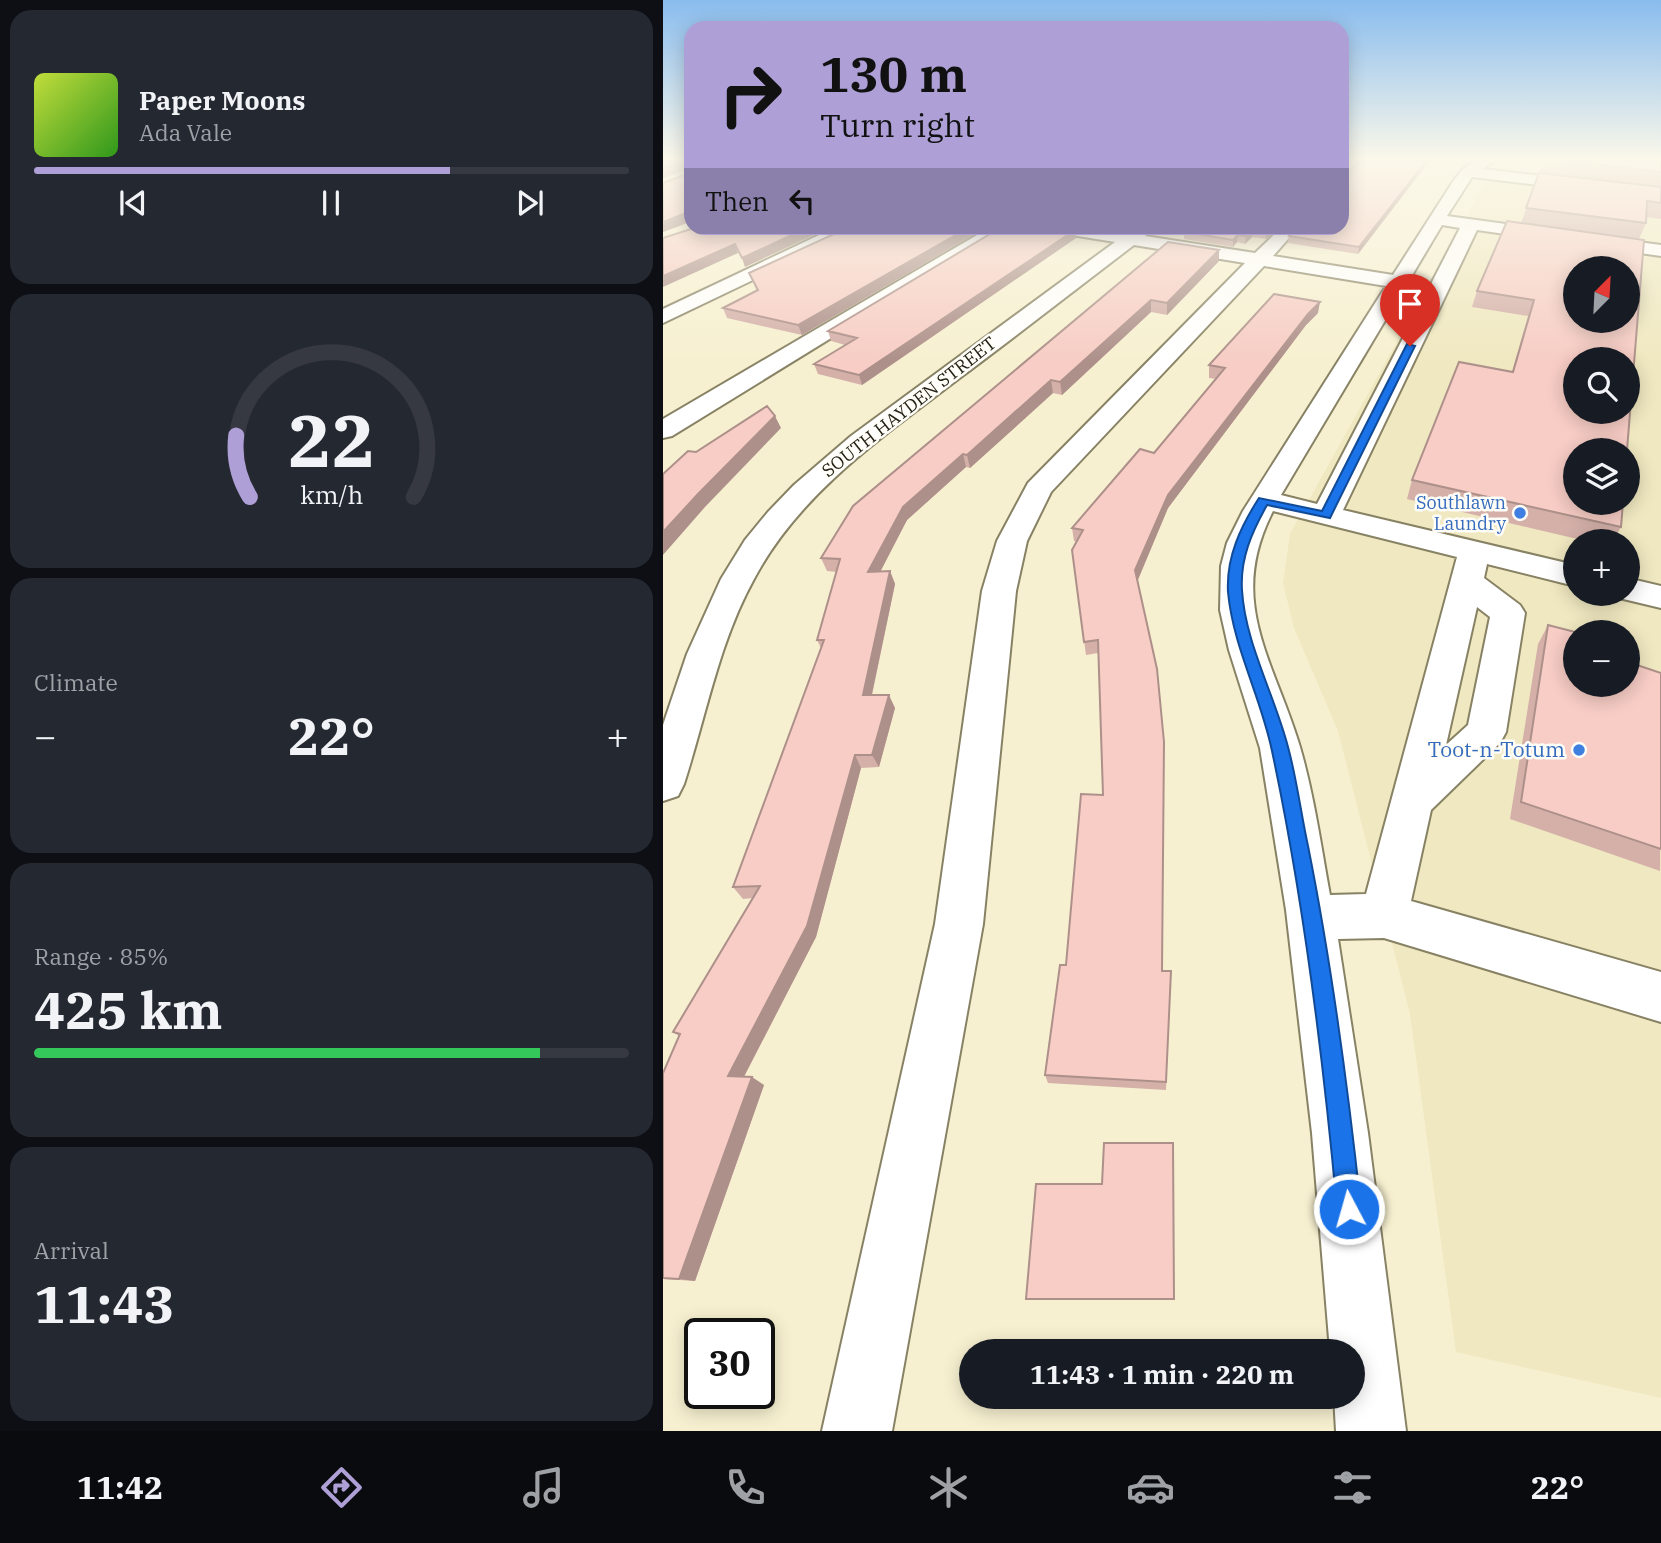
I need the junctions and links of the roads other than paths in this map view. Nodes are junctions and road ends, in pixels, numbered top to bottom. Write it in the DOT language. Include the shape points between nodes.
graph roads {
  1 [pos="1450,227"];
  2 [pos="1452,227"];
  3 [pos="1488,227"];
  4 [pos="833,235"];
  5 [pos="989,235"];
  6 [pos="1134,235"];
  7 [pos="1146,235"];
  8 [pos="1283,235"];
  9 [pos="1661,251"];
  10 [pos="1258,260"];
  11 [pos="1399,282"];
  12 [pos="663,317"];
  13 [pos="663,430"];
  14 [pos="1264,500"];
  15 [pos="1326,515"];
  16 [pos="1470,567"];
  17 [pos="1563,575"];
  18 [pos="1640,592"];
  19 [pos="1661,597"];
  20 [pos="663,784"];
  21 [pos="1410,804"];
  22 [pos="1383,916"];
  23 [pos="1312,917"];
  24 [pos="1661,998"];
  25 [pos="857,1431"];
  26 [pos="1371,1431"];
  1 -- 11 [label="street"];
  2 -- 15 [label="street"];
  3 -- 9 [label="street"];
  4 -- 12 [label="street"];
  5 -- 13 [label="street"];
  6 -- 20 [label="street, SOUTH HAYDEN STREET" via="855,446 785,512 737,578 720,615"];
  7 -- 10 [label="street"];
  8 -- 10 [label="street"];
  10 -- 11 [label="street"];
  10 -- 25 [label="street" via="1038,489 1012,541 993,628 959,924"];
  11 -- 14 [label="street"];
  14 -- 15 [label="street"];
  14 -- 23 [label="street" via="1236,561 1235,592 1280,748"];
  15 -- 16 [label="street"];
  16 -- 17 [label="street"];
  16 -- 21 [label="street"];
  16 -- 21 [label="street" via="1508,613 1486,732"];
  18 -- 19 [label="street"];
  21 -- 22 [label="street"];
  22 -- 23 [label="street"];
  22 -- 24 [label="street"];
  23 -- 26 [label="street" via="1338,1097"];
}
